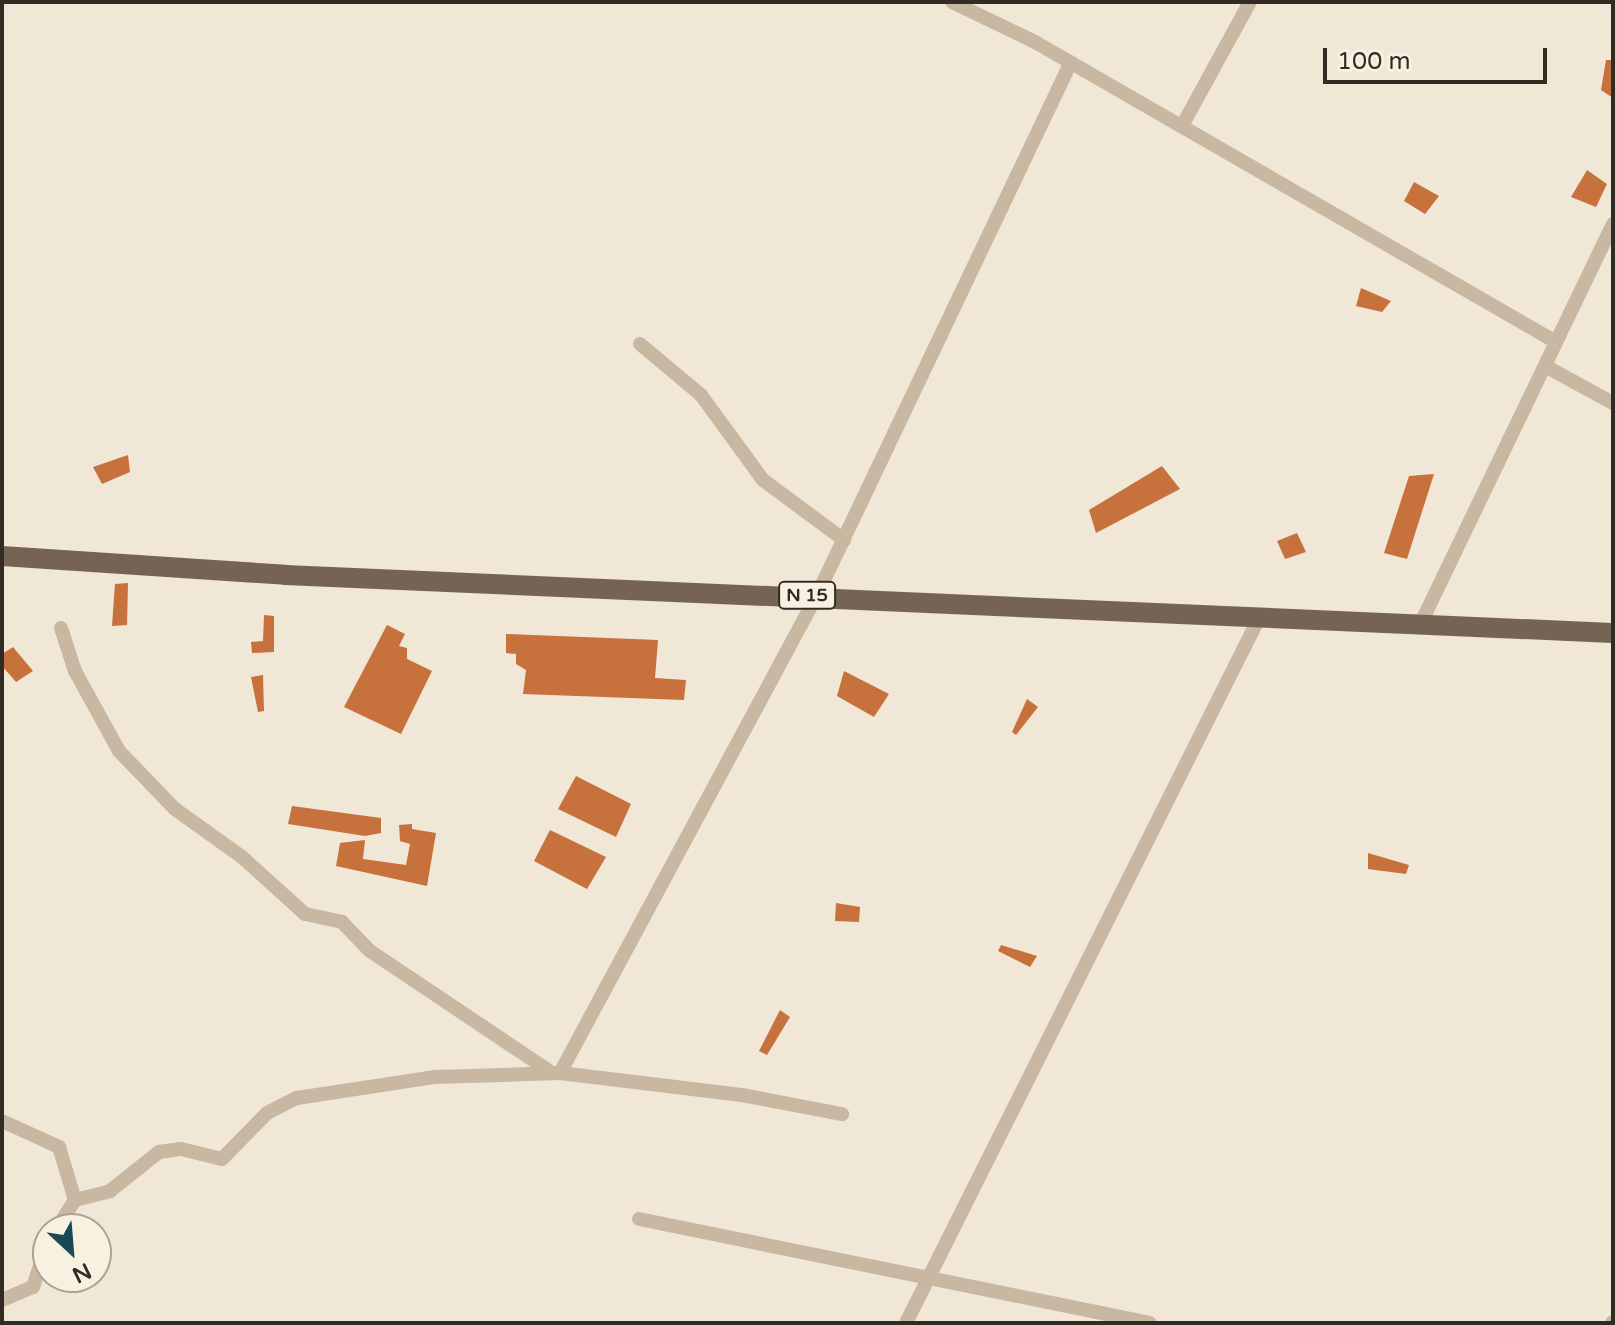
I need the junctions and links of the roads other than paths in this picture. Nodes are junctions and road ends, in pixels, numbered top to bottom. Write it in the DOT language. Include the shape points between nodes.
graph roads {
  1 [pos="952,2"];
  2 [pos="1250,2"];
  3 [pos="1071,62"];
  4 [pos="1182,126"];
  5 [pos="1613,224"];
  6 [pos="1556,342"];
  7 [pos="640,344"];
  8 [pos="1545,366"];
  9 [pos="1613,403"];
  10 [pos="844,540"];
  11 [pos="2,556"];
  12 [pos="817,595"];
  13 [pos="1259,618"];
  14 [pos="1419,627"];
  15 [pos="61,628"];
  16 [pos="1613,633"];
  17 [pos="556,1073"];
  18 [pos="842,1114"];
  19 [pos="2,1121"];
  20 [pos="75,1200"];
  21 [pos="66,1213"];
  22 [pos="639,1219"];
  23 [pos="927,1278"];
  24 [pos="32,1287"];
  25 [pos="2,1300"];
  26 [pos="906,1323"];
  27 [pos="1150,1323"];
  1 -- 3 [label="street"];
  2 -- 4 [label="street"];
  3 -- 4 [label="street"];
  3 -- 10 [label="street"];
  4 -- 6 [label="street"];
  5 -- 6 [label="street"];
  6 -- 8 [label="street"];
  7 -- 10 [label="street" via="701,395 763,480"];
  8 -- 9 [label="street"];
  8 -- 14 [label="street"];
  10 -- 12 [label="street"];
  11 -- 12 [label="main road, N 15" via="285,575"];
  12 -- 13 [label="main road, N 15"];
  12 -- 17 [label="street"];
  13 -- 14 [label="main road, N 15"];
  13 -- 23 [label="street"];
  14 -- 16 [label="main road, N 15"];
  15 -- 17 [label="street" via="75,671 119,751 175,809 242,857 305,914 342,922 370,951"];
  17 -- 18 [label="street" via="742,1095"];
  17 -- 20 [label="street" via="435,1077 297,1098 267,1113 222,1159 181,1149 159,1152 110,1191"];
  19 -- 20 [label="street" via="59,1147"];
  20 -- 21 [label="street"];
  22 -- 23 [label="street"];
  23 -- 26 [label="street"];
  23 -- 27 [label="street"];
  24 -- 25 [label="street"];
}
